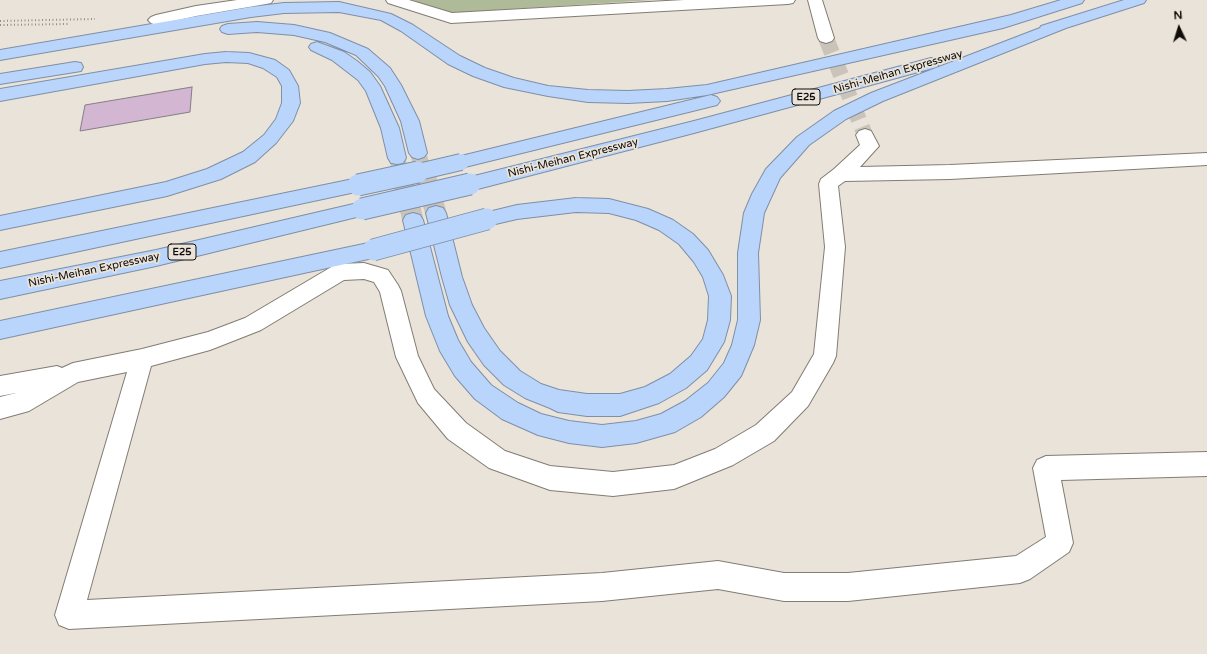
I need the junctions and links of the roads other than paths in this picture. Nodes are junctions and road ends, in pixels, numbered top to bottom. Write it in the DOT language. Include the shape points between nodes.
graph roads {
  1 [pos="266,0"];
  2 [pos="393,0"];
  3 [pos="788,0"];
  4 [pos="815,0"];
  5 [pos="1077,0"];
  6 [pos="1139,0"];
  7 [pos="1016,19"];
  8 [pos="156,20"];
  9 [pos="1060,26"];
  10 [pos="826,38"];
  11 [pos="119,54"];
  12 [pos="0,55"];
  13 [pos="30,57"];
  14 [pos="0,68"];
  15 [pos="64,76"];
  16 [pos="0,79"];
  17 [pos="0,95"];
  18 [pos="866,135"];
  19 [pos="418,153"];
  20 [pos="397,158"];
  21 [pos="1207,159"];
  22 [pos="841,174"];
  23 [pos="436,213"];
  24 [pos="413,220"];
  25 [pos="0,223"];
  26 [pos="0,260"];
  27 [pos="0,290"];
  28 [pos="0,330"];
  29 [pos="142,359"];
  30 [pos="74,373"];
  31 [pos="0,386"];
  32 [pos="0,408"];
  33 [pos="1207,464"];
  1 -- 8 [label="street" via="196,10"];
  2 -- 3 [label="street" via="451,18"];
  4 -- 10 [label="street"];
  5 -- 7 [label="highway, Nishi-Meihan Expressway / E25"];
  6 -- 9 [label="highway, Nishi-Meihan Expressway / E25"];
  7 -- 11 [label="highway" via="707,90 628,97 588,96 510,83 454,60 386,17 339,7 284,8"];
  7 -- 26 [label="highway, Nishi-Meihan Expressway / E25, bridge" via="682,109 461,162"];
  9 -- 24 [label="highway" via="877,97 840,115 803,141 773,174 754,213 748,253 749,320 744,345 733,369 716,390 693,409 666,424 636,432 602,436 568,432 538,424 510,411 483,392 463,369 448,344"];
  9 -- 27 [label="highway, Nishi-Meihan Expressway / E25, bridge" via="694,128 470,184 156,258"];
  11 -- 13 [label="highway"];
  11 -- 13 [label="highway" via="76,49"];
  11 -- 15 [label="highway"];
  11 -- 16 [label="highway"];
  11 -- 17 [label="highway"];
  11 -- 19 [label="highway" via="212,31 256,27 294,30 330,38 362,52 384,72 410,121"];
  11 -- 20 [label="highway" via="250,40 300,43 320,48 351,65 364,76 374,90 390,128"];
  11 -- 25 [label="highway" via="205,59 249,58 268,64 283,74 290,86 291,103 284,121 270,139 248,157 214,174 167,189"];
  12 -- 13 [label="highway"];
  13 -- 14 [label="highway"];
  15 -- 16 [label="highway"];
  15 -- 17 [label="highway"];
  18 -- 22 [label="street" via="870,146"];
  21 -- 22 [label="street" via="950,172"];
  22 -- 29 [label="street" via="828,184 835,247 825,356 800,399 765,433 724,457 674,477 613,484 550,478 498,460 457,431 426,396 407,357 390,291 381,276 364,271 340,272 253,324 210,341"];
  23 -- 28 [label="highway, bridge" via="459,298 476,335 492,358 512,378 533,391 558,401 587,405 620,405 651,396 678,381 698,363 713,342 720,320 720,296 713,275 702,256 686,239 666,225 641,214 609,206 576,205 517,212 487,220 373,250"];
  29 -- 30 [label="street"];
  29 -- 33 [label="street" via="69,615 602,587 718,575 784,587 848,587 1020,569 1060,543 1046,468"];
  30 -- 31 [label="street"];
  30 -- 32 [label="street" via="20,403"];
}
